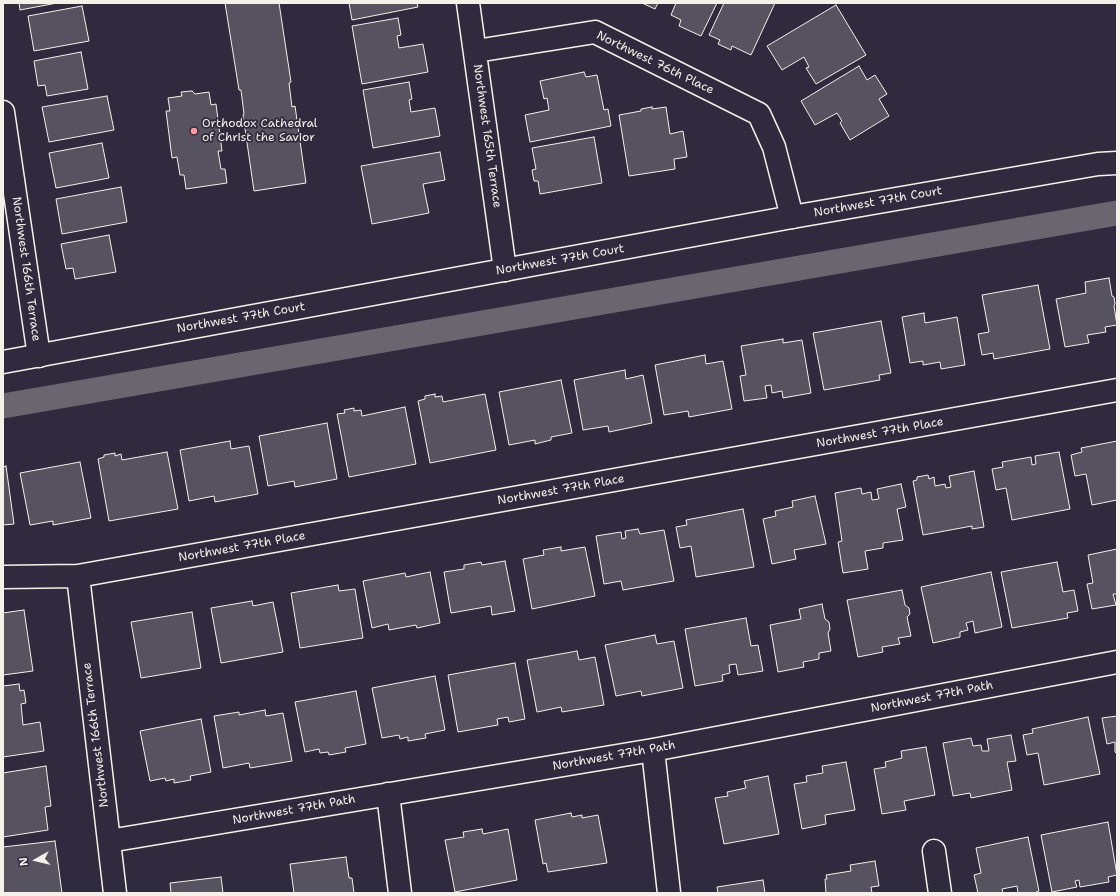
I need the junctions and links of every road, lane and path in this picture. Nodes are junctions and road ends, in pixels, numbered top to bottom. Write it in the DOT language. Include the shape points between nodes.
graph roads {
  1 [pos="468,3"];
  2 [pos="476,51"];
  3 [pos="3,112"];
  4 [pos="1117,162"];
  5 [pos="792,216"];
  6 [pos="505,270"];
  7 [pos="39,356"];
  8 [pos="3,362"];
  9 [pos="1117,390"];
  10 [pos="78,576"];
  11 [pos="3,577"];
  12 [pos="1117,662"];
  13 [pos="653,750"];
  14 [pos="388,794"];
  15 [pos="109,841"];
  16 [pos="934,851"];
  17 [pos="115,893"];
  18 [pos="400,893"];
  19 [pos="669,893"];
  20 [pos="940,893"];
  1 -- 2 [label="street, Northwest 165th Terrace"];
  2 -- 5 [label="street, Northwest 76th Place" via="595,32 759,114 774,147"];
  2 -- 6 [label="street, Northwest 165th Terrace"];
  3 -- 7 [label="street, Northwest 166th Terrace"];
  4 -- 5 [label="street, Northwest 77th Court"];
  5 -- 6 [label="street, Northwest 77th Court"];
  6 -- 7 [label="street, Northwest 77th Court"];
  7 -- 8 [label="street, Northwest 77th Court"];
  9 -- 10 [label="street, Northwest 77th Place"];
  10 -- 11 [label="street, Northwest 77th Place"];
  10 -- 15 [label="street, Northwest 166th Terrace"];
  12 -- 13 [label="street, Northwest 77th Path"];
  13 -- 14 [label="street, Northwest 77th Path"];
  13 -- 19 [label="street"];
  14 -- 15 [label="street, Northwest 77th Path"];
  14 -- 18 [label="street"];
  15 -- 17 [label="street, Northwest 166th Terrace"];
  16 -- 20 [label="street"];
}
